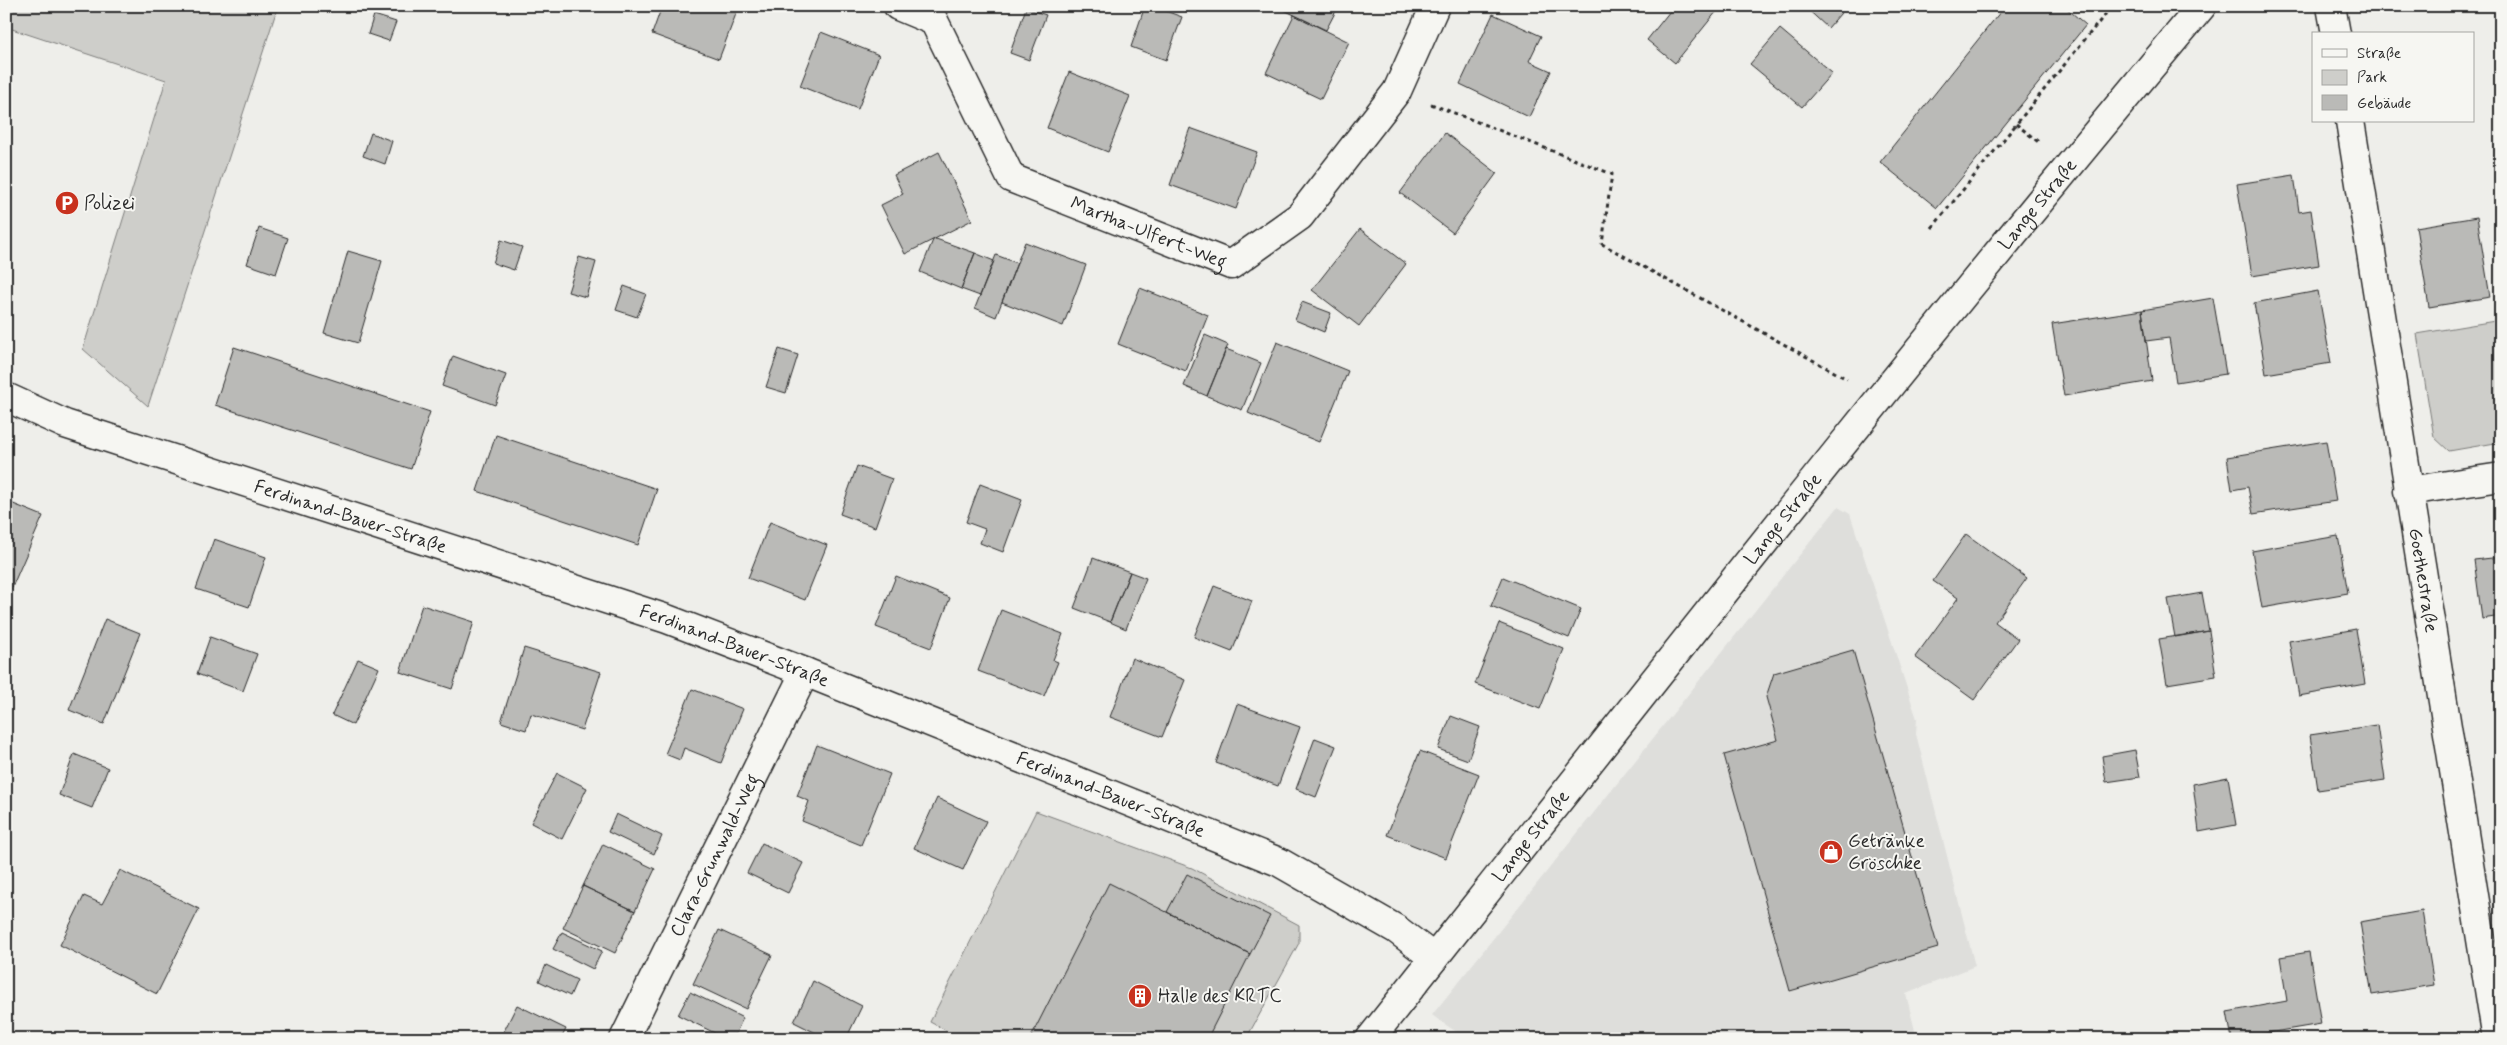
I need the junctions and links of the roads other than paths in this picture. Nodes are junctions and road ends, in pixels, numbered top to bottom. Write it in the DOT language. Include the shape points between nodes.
graph roads {
  1 [pos="898,6"];
  2 [pos="1435,6"];
  3 [pos="2202,6"];
  4 [pos="2331,6"];
  5 [pos="2336,32"];
  6 [pos="2350,122"];
  7 [pos="6,397"];
  8 [pos="2501,476"];
  9 [pos="2408,491"];
  10 [pos="806,672"];
  11 [pos="1434,958"];
  12 [pos="624,1039"];
  13 [pos="1370,1039"];
  14 [pos="2497,1039"];
  1 -- 2 [label="street, Martha-Ulfert-Weg" via="934,21 1011,178 1231,265 1300,216 1396,91"];
  3 -- 11 [label="street, Lange Straße" via="1880,397"];
  4 -- 5 [label="street"];
  6 -- 9 [label="street, Goethestraße"];
  7 -- 10 [label="street, Ferdinand-Bauer-Straße" via="66,424 667,619"];
  8 -- 9 [label="street"];
  9 -- 14 [label="street, Goethestraße"];
  10 -- 11 [label="street, Ferdinand-Bauer-Straße" via="1279,862 1396,929"];
  10 -- 12 [label="street, Clara-Grunwald-Weg"];
  11 -- 13 [label="street, Lange Straße"];
}
